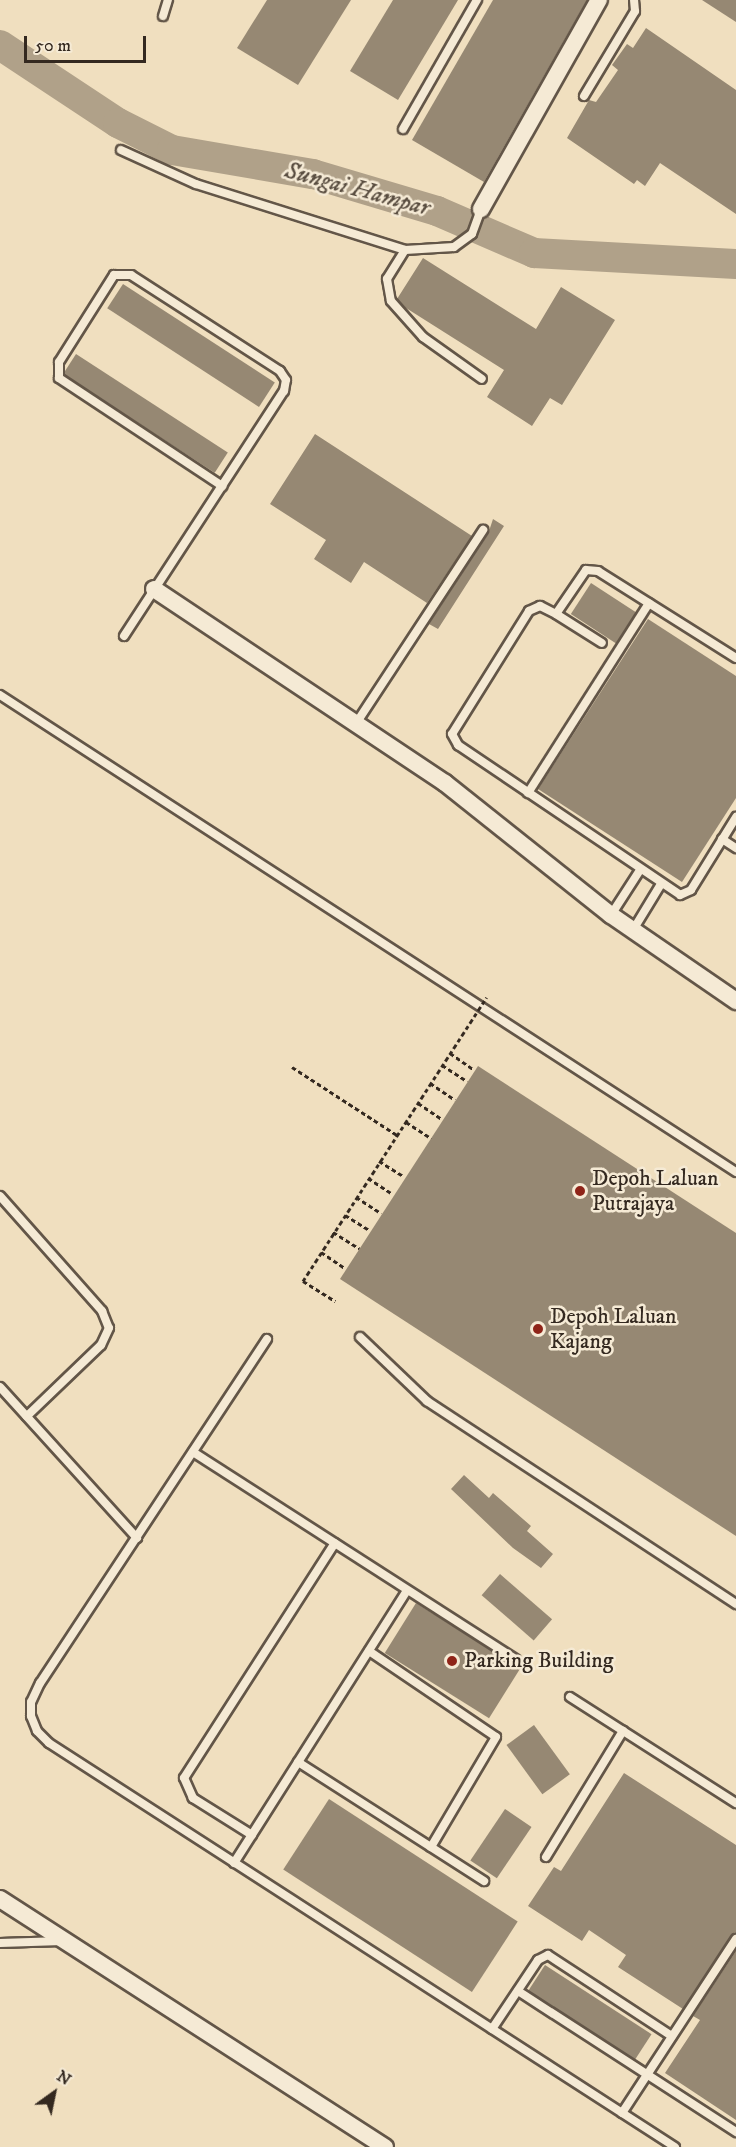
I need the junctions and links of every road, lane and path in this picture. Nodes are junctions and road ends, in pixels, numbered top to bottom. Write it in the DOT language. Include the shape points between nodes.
graph roads {
  1 [pos="168,0"];
  2 [pos="477,0"];
  3 [pos="600,0"];
  4 [pos="634,0"];
  5 [pos="163,16"];
  6 [pos="584,96"];
  7 [pos="403,129"];
  8 [pos="121,150"];
  9 [pos="481,209"];
  10 [pos="405,250"];
  11 [pos="482,379"];
  12 [pos="222,486"];
  13 [pos="483,530"];
  14 [pos="154,589"];
  15 [pos="649,603"];
  16 [pos="556,614"];
  17 [pos="124,636"];
  18 [pos="602,643"];
  19 [pos="736,658"];
  20 [pos="0,695"];
  21 [pos="357,722"];
  22 [pos="528,793"];
  23 [pos="736,817"];
  24 [pos="722,839"];
  25 [pos="736,849"];
  26 [pos="640,870"];
  27 [pos="661,884"];
  28 [pos="611,915"];
  29 [pos="633,930"];
  30 [pos="487,997"];
  31 [pos="736,1001"];
  32 [pos="450,1053"];
  33 [pos="442,1065"];
  34 [pos="292,1067"];
  35 [pos="474,1070"];
  36 [pos="467,1081"];
  37 [pos="430,1083"];
  38 [pos="455,1100"];
  39 [pos="418,1103"];
  40 [pos="442,1119"];
  41 [pos="406,1122"];
  42 [pos="397,1135"];
  43 [pos="431,1138"];
  44 [pos="380,1161"];
  45 [pos="736,1172"];
  46 [pos="404,1176"];
  47 [pos="368,1178"];
  48 [pos="391,1193"];
  49 [pos="0,1196"];
  50 [pos="356,1197"];
  51 [pos="381,1213"];
  52 [pos="345,1215"];
  53 [pos="369,1230"];
  54 [pos="333,1232"];
  55 [pos="359,1248"];
  56 [pos="321,1252"];
  57 [pos="345,1268"];
  58 [pos="335,1301"];
  59 [pos="360,1337"];
  60 [pos="267,1339"];
  61 [pos="0,1387"];
  62 [pos="27,1416"];
  63 [pos="193,1452"];
  64 [pos="137,1538"];
  65 [pos="335,1543"];
  66 [pos="408,1590"];
  67 [pos="736,1604"];
  68 [pos="369,1651"];
  69 [pos="515,1659"];
  70 [pos="570,1697"];
  71 [pos="623,1731"];
  72 [pos="298,1762"];
  73 [pos="736,1803"];
  74 [pos="252,1835"];
  75 [pos="431,1847"];
  76 [pos="546,1857"];
  77 [pos="234,1863"];
  78 [pos="484,1881"];
  79 [pos="0,1899"];
  80 [pos="736,1939"];
  81 [pos="63,1941"];
  82 [pos="0,1943"];
  83 [pos="518,1991"];
  84 [pos="492,2029"];
  85 [pos="672,2036"];
  86 [pos="647,2074"];
  87 [pos="622,2113"];
  88 [pos="736,2132"];
  89 [pos="385,2147"];
  90 [pos="675,2147"];
  1 -- 5 [label="lane"];
  2 -- 7 [label="lane"];
  3 -- 9 [label="street"];
  4 -- 6 [label="lane" via="635,11"];
  8 -- 10 [label="lane" via="196,184"];
  9 -- 10 [label="lane" via="472,234 454,247"];
  10 -- 11 [label="lane" via="387,279 391,301 423,337"];
  12 -- 12 [label="lane" via="284,392 284,375 131,275 114,275 59,362 59,378"];
  12 -- 14 [label="lane"];
  13 -- 21 [label="lane"];
  14 -- 17 [label="lane"];
  14 -- 21 [label="street"];
  15 -- 16 [label="lane" via="592,569 582,574"];
  15 -- 19 [label="lane"];
  15 -- 22 [label="lane"];
  16 -- 18 [label="lane"];
  16 -- 22 [label="lane" via="540,606 530,611 452,735 458,745"];
  20 -- 45 [label="lane"];
  21 -- 28 [label="street" via="445,783"];
  22 -- 26 [label="lane"];
  23 -- 24 [label="lane"];
  24 -- 25 [label="lane"];
  24 -- 27 [label="lane" via="686,894 674,893"];
  26 -- 27 [label="lane"];
  26 -- 28 [label="lane"];
  27 -- 29 [label="lane"];
  28 -- 29 [label="street"];
  29 -- 31 [label="street"];
  30 -- 32 [label="path, bridge"];
  32 -- 33 [label="path, bridge"];
  32 -- 35 [label="path"];
  33 -- 36 [label="path"];
  33 -- 37 [label="path, bridge"];
  34 -- 42 [label="path"];
  37 -- 38 [label="path"];
  37 -- 39 [label="path, bridge"];
  39 -- 40 [label="path"];
  39 -- 41 [label="path, bridge"];
  41 -- 42 [label="path, bridge"];
  41 -- 43 [label="path"];
  42 -- 44 [label="path, bridge"];
  44 -- 46 [label="path"];
  44 -- 47 [label="path, bridge"];
  47 -- 48 [label="path"];
  47 -- 50 [label="path, bridge"];
  49 -- 62 [label="lane" via="102,1311 109,1328 101,1345"];
  50 -- 51 [label="path"];
  50 -- 52 [label="path, bridge"];
  52 -- 53 [label="path"];
  52 -- 54 [label="path, bridge"];
  54 -- 55 [label="path"];
  54 -- 56 [label="path, bridge"];
  56 -- 57 [label="path"];
  56 -- 58 [label="path, bridge" via="303,1281"];
  59 -- 67 [label="lane" via="427,1401"];
  60 -- 63 [label="lane"];
  61 -- 62 [label="lane"];
  62 -- 64 [label="lane"];
  63 -- 64 [label="lane"];
  63 -- 65 [label="lane"];
  64 -- 77 [label="lane" via="40,1683 31,1702 31,1716 37,1731 49,1743"];
  65 -- 66 [label="lane"];
  65 -- 74 [label="lane" via="184,1778 193,1798"];
  66 -- 68 [label="lane"];
  66 -- 69 [label="lane"];
  68 -- 72 [label="lane"];
  68 -- 75 [label="lane" via="496,1737"];
  70 -- 71 [label="lane"];
  71 -- 73 [label="lane"];
  71 -- 76 [label="lane"];
  72 -- 74 [label="lane"];
  72 -- 75 [label="lane"];
  74 -- 77 [label="lane"];
  75 -- 78 [label="lane"];
  77 -- 84 [label="lane"];
  79 -- 81 [label="street"];
  80 -- 85 [label="lane"];
  81 -- 82 [label="lane"];
  81 -- 89 [label="street"];
  83 -- 84 [label="lane"];
  83 -- 85 [label="lane" via="538,1960 548,1956"];
  83 -- 86 [label="lane"];
  84 -- 87 [label="lane"];
  85 -- 86 [label="lane"];
  86 -- 87 [label="lane"];
  86 -- 88 [label="lane"];
  87 -- 90 [label="lane"];
}
